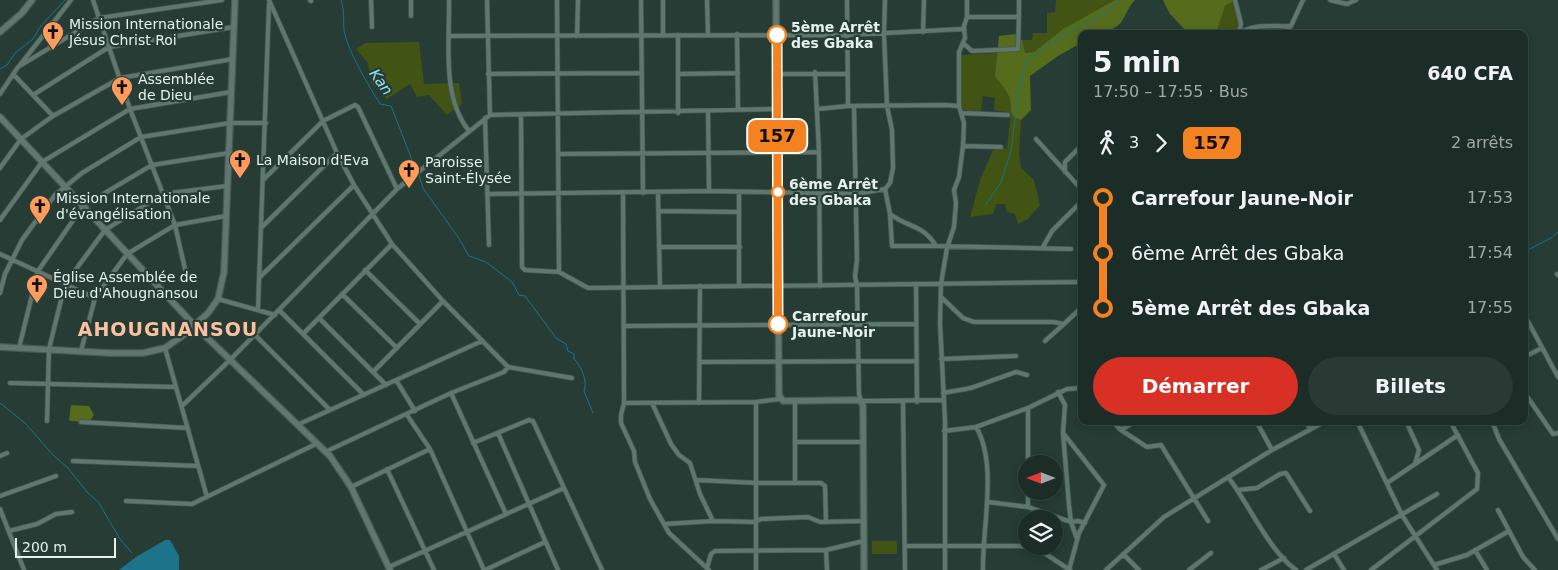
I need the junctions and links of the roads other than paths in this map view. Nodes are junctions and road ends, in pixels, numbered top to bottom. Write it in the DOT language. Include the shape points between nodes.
graph roads {
  1 [pos="32,0"];
  2 [pos="71,0"];
  3 [pos="93,0"];
  4 [pos="222,0"];
  5 [pos="235,0"];
  6 [pos="372,0"];
  7 [pos="410,0"];
  8 [pos="449,0"];
  9 [pos="487,0"];
  10 [pos="557,0"];
  11 [pos="578,0"];
  12 [pos="641,0"];
  13 [pos="663,0"];
  14 [pos="707,0"];
  15 [pos="776,0"];
  16 [pos="848,0"];
  17 [pos="886,0"];
  18 [pos="924,0"];
  19 [pos="967,0"];
  20 [pos="1019,0"];
  21 [pos="1235,0"];
  22 [pos="1303,0"];
  23 [pos="1330,0"];
  24 [pos="1356,0"];
  25 [pos="269,1"];
  26 [pos="1019,15"];
  27 [pos="411,16"];
  28 [pos="99,18"];
  29 [pos="967,18"];
  30 [pos="1291,26"];
  31 [pos="234,27"];
  32 [pos="372,27"];
  33 [pos="964,27"];
  34 [pos="1239,30"];
  35 [pos="1243,30"];
  36 [pos="1286,30"];
  37 [pos="0,32"];
  38 [pos="923,32"];
  39 [pos="737,34"];
  40 [pos="777,34"];
  41 [pos="884,34"];
  42 [pos="641,35"];
  43 [pos="663,35"];
  44 [pos="678,35"];
  45 [pos="708,35"];
  46 [pos="847,35"];
  47 [pos="450,36"];
  48 [pos="487,36"];
  49 [pos="558,36"];
  50 [pos="577,36"];
  51 [pos="963,43"];
  52 [pos="109,47"];
  53 [pos="233,59"];
  54 [pos="18,67"];
  55 [pos="815,72"];
  56 [pos="558,73"];
  57 [pos="642,73"];
  58 [pos="738,73"];
  59 [pos="13,74"];
  60 [pos="488,74"];
  61 [pos="678,74"];
  62 [pos="777,74"];
  63 [pos="848,74"];
  64 [pos="120,78"];
  65 [pos="231,92"];
  66 [pos="0,94"];
  67 [pos="33,95"];
  68 [pos="848,106"];
  69 [pos="887,106"];
  70 [pos="958,106"];
  71 [pos="854,107"];
  72 [pos="130,109"];
  73 [pos="777,109"];
  74 [pos="817,109"];
  75 [pos="738,110"];
  76 [pos="642,112"];
  77 [pos="708,112"];
  78 [pos="558,113"];
  79 [pos="678,113"];
  80 [pos="962,113"];
  81 [pos="521,114"];
  82 [pos="490,115"];
  83 [pos="1008,115"];
  84 [pos="53,116"];
  85 [pos="0,117"];
  86 [pos="485,118"];
  87 [pos="323,121"];
  88 [pos="230,122"];
  89 [pos="266,123"];
  90 [pos="470,131"];
  91 [pos="141,137"];
  92 [pos="21,139"];
  93 [pos="1036,139"];
  94 [pos="963,146"];
  95 [pos="1001,147"];
  96 [pos="1078,149"];
  97 [pos="778,152"];
  98 [pos="819,152"];
  99 [pos="229,153"];
  100 [pos="337,153"];
  101 [pos="643,153"];
  102 [pos="708,153"];
  103 [pos="559,154"];
  104 [pos="42,162"];
  105 [pos="152,165"];
  106 [pos="0,168"];
  107 [pos="1065,172"];
  108 [pos="264,179"];
  109 [pos="354,185"];
  110 [pos="64,186"];
  111 [pos="228,186"];
  112 [pos="1078,186"];
  113 [pos="397,189"];
  114 [pos="885,189"];
  115 [pos="709,191"];
  116 [pos="623,192"];
  117 [pos="643,192"];
  118 [pos="658,192"];
  119 [pos="739,192"];
  120 [pos="778,192"];
  121 [pos="819,192"];
  122 [pos="560,193"];
  123 [pos="163,194"];
  124 [pos="487,194"];
  125 [pos="522,194"];
  126 [pos="856,194"];
  127 [pos="1078,205"];
  128 [pos="83,206"];
  129 [pos="659,211"];
  130 [pos="739,212"];
  131 [pos="372,214"];
  132 [pos="890,214"];
  133 [pos="226,216"];
  134 [pos="0,220"];
  135 [pos="175,225"];
  136 [pos="262,227"];
  137 [pos="105,230"];
  138 [pos="392,244"];
  139 [pos="489,245"];
  140 [pos="936,246"];
  141 [pos="660,247"];
  142 [pos="1043,247"];
  143 [pos="740,248"];
  144 [pos="947,248"];
  145 [pos="1071,249"];
  146 [pos="0,254"];
  147 [pos="128,254"];
  148 [pos="11,259"];
  149 [pos="185,269"];
  150 [pos="365,270"];
  151 [pos="38,271"];
  152 [pos="559,272"];
  153 [pos="260,277"];
  154 [pos="1078,282"];
  155 [pos="65,284"];
  156 [pos="916,284"];
  157 [pos="941,284"];
  158 [pos="739,285"];
  159 [pos="779,285"];
  160 [pos="660,286"];
  161 [pos="700,286"];
  162 [pos="820,286"];
  163 [pos="857,286"];
  164 [pos="623,287"];
  165 [pos="0,294"];
  166 [pos="342,294"];
  167 [pos="95,298"];
  168 [pos="218,298"];
  169 [pos="940,298"];
  170 [pos="443,301"];
  171 [pos="258,309"];
  172 [pos="279,310"];
  173 [pos="1078,311"];
  174 [pos="275,315"];
  175 [pos="319,318"];
  176 [pos="1528,322"];
  177 [pos="858,323"];
  178 [pos="420,324"];
  179 [pos="700,324"];
  180 [pos="778,324"];
  181 [pos="916,324"];
  182 [pos="1064,324"];
  183 [pos="195,326"];
  184 [pos="625,326"];
  185 [pos="303,334"];
  186 [pos="254,335"];
  187 [pos="482,341"];
  188 [pos="1045,341"];
  189 [pos="0,346"];
  190 [pos="19,348"];
  191 [pos="165,348"];
  192 [pos="397,348"];
  193 [pos="1542,348"];
  194 [pos="49,349"];
  195 [pos="81,351"];
  196 [pos="1528,355"];
  197 [pos="1016,356"];
  198 [pos="942,359"];
  199 [pos="230,360"];
  200 [pos="858,361"];
  201 [pos="916,361"];
  202 [pos="700,362"];
  203 [pos="779,362"];
  204 [pos="508,367"];
  205 [pos="373,372"];
  206 [pos="1027,375"];
  207 [pos="1558,377"];
  208 [pos="572,378"];
  209 [pos="396,380"];
  210 [pos="10,383"];
  211 [pos="48,384"];
  212 [pos="386,385"];
  213 [pos="175,387"];
  214 [pos="1078,388"];
  215 [pos="1058,392"];
  216 [pos="451,393"];
  217 [pos="943,393"];
  218 [pos="364,395"];
  219 [pos="1528,398"];
  220 [pos="780,399"];
  221 [pos="944,400"];
  222 [pos="795,401"];
  223 [pos="861,401"];
  224 [pos="756,402"];
  225 [pos="903,402"];
  226 [pos="916,402"];
  227 [pos="624,403"];
  228 [pos="652,403"];
  229 [pos="699,403"];
  230 [pos="182,406"];
  231 [pos="1028,408"];
  232 [pos="330,410"];
  233 [pos="415,410"];
  234 [pos="407,415"];
  235 [pos="47,421"];
  236 [pos="81,422"];
  237 [pos="297,425"];
  238 [pos="1116,425"];
  239 [pos="1129,425"];
  240 [pos="1258,425"];
  241 [pos="1308,425"];
  242 [pos="1318,425"];
  243 [pos="1359,425"];
  244 [pos="1408,425"];
  245 [pos="1452,425"];
  246 [pos="1494,425"];
  247 [pos="976,427"];
  248 [pos="187,428"];
  249 [pos="1310,429"];
  250 [pos="1121,430"];
  251 [pos="944,431"];
  252 [pos="1558,432"];
  253 [pos="1063,433"];
  254 [pos="498,434"];
  255 [pos="1458,435"];
  256 [pos="795,442"];
  257 [pos="864,442"];
  258 [pos="473,443"];
  259 [pos="316,444"];
  260 [pos="430,449"];
  261 [pos="1272,450"];
  262 [pos="325,452"];
  263 [pos="7,453"];
  264 [pos="1028,455"];
  265 [pos="0,456"];
  266 [pos="73,461"];
  267 [pos="1416,464"];
  268 [pos="198,466"];
  269 [pos="387,469"];
  270 [pos="56,476"];
  271 [pos="1228,477"];
  272 [pos="696,480"];
  273 [pos="757,483"];
  274 [pos="795,483"];
  275 [pos="1387,483"];
  276 [pos="351,487"];
  277 [pos="564,488"];
  278 [pos="1238,490"];
  279 [pos="1437,494"];
  280 [pos="0,496"];
  281 [pos="207,498"];
  282 [pos="1194,498"];
  283 [pos="1028,500"];
  284 [pos="126,501"];
  285 [pos="988,502"];
  286 [pos="530,503"];
  287 [pos="1028,507"];
  288 [pos="0,509"];
  289 [pos="1498,510"];
  290 [pos="1310,511"];
  291 [pos="72,512"];
  292 [pos="506,514"];
  293 [pos="1402,514"];
  294 [pos="713,521"];
  295 [pos="864,521"];
  296 [pos="1208,521"];
  297 [pos="755,522"];
  298 [pos="826,522"];
  299 [pos="1071,522"];
  300 [pos="1085,523"];
  301 [pos="665,524"];
  302 [pos="9,531"];
  303 [pos="1509,531"];
  304 [pos="467,532"];
  305 [pos="1415,537"];
  306 [pos="1077,538"];
  307 [pos="1558,539"];
  308 [pos="864,541"];
  309 [pos="545,542"];
  310 [pos="945,545"];
  311 [pos="982,545"];
  312 [pos="905,546"];
  313 [pos="756,550"];
  314 [pos="826,550"];
  315 [pos="1475,550"];
  316 [pos="425,552"];
  317 [pos="1123,554"];
  318 [pos="1211,554"];
  319 [pos="1334,554"];
  320 [pos="1284,558"];
  321 [pos="1434,565"];
  322 [pos="389,569"];
  323 [pos="708,569"];
  324 [pos="24,570"];
  325 [pos="434,570"];
  326 [pos="484,570"];
  327 [pos="558,570"];
  328 [pos="602,570"];
  329 [pos="756,570"];
  330 [pos="827,570"];
  331 [pos="864,570"];
  332 [pos="905,570"];
  333 [pos="945,570"];
  334 [pos="983,570"];
  335 [pos="1070,570"];
  336 [pos="1106,570"];
  337 [pos="1139,570"];
  338 [pos="1189,570"];
  339 [pos="1261,570"];
  340 [pos="1296,570"];
  341 [pos="1306,570"];
  342 [pos="1344,570"];
  343 [pos="1371,570"];
  344 [pos="1437,570"];
  345 [pos="1487,570"];
  346 [pos="1535,570"];
  1 -- 37 [label="street"];
  2 -- 54 [label="street"];
  3 -- 28 [label="street"];
  4 -- 28 [label="street"];
  5 -- 31 [label="street"];
  6 -- 32 [label="street"];
  7 -- 27 [label="street"];
  8 -- 47 [label="street"];
  9 -- 48 [label="street"];
  10 -- 49 [label="street"];
  11 -- 50 [label="street"];
  12 -- 42 [label="street"];
  13 -- 43 [label="street"];
  14 -- 45 [label="street"];
  15 -- 40 [label="street"];
  16 -- 46 [label="street"];
  17 -- 41 [label="street"];
  18 -- 38 [label="street"];
  19 -- 29 [label="street"];
  20 -- 26 [label="street"];
  21 -- 34 [label="street" via="1241,24"];
  22 -- 30 [label="street"];
  23 -- 24 [label="street" via="1347,4"];
  25 -- 87 [label="street"];
  25 -- 89 [label="street"];
  26 -- 29 [label="street" via="1011,18"];
  26 -- 51 [label="street" via="1018,49 972,51"];
  28 -- 52 [label="street"];
  28 -- 54 [label="street"];
  29 -- 33 [label="street"];
  30 -- 35 [label="street" via="1262,25"];
  30 -- 36 [label="street"];
  31 -- 52 [label="street"];
  31 -- 53 [label="street"];
  33 -- 38 [label="street"];
  33 -- 51 [label="street"];
  38 -- 41 [label="street"];
  39 -- 40 [label="street"];
  39 -- 45 [label="street"];
  39 -- 58 [label="street"];
  40 -- 46 [label="street"];
  40 -- 62 [label="street"];
  41 -- 46 [label="street"];
  41 -- 69 [label="street"];
  42 -- 43 [label="street"];
  42 -- 50 [label="street"];
  42 -- 57 [label="street"];
  43 -- 44 [label="street"];
  44 -- 45 [label="street"];
  44 -- 61 [label="street"];
  46 -- 63 [label="street"];
  47 -- 48 [label="street"];
  47 -- 90 [label="street" via="455,104"];
  48 -- 49 [label="street"];
  48 -- 60 [label="street"];
  49 -- 50 [label="street"];
  49 -- 56 [label="street"];
  51 -- 70 [label="street"];
  52 -- 64 [label="street"];
  52 -- 67 [label="street"];
  53 -- 64 [label="street"];
  53 -- 65 [label="street"];
  54 -- 59 [label="street"];
  55 -- 62 [label="street"];
  55 -- 63 [label="street"];
  55 -- 74 [label="street"];
  56 -- 57 [label="street"];
  56 -- 60 [label="street"];
  56 -- 78 [label="street"];
  57 -- 76 [label="street"];
  58 -- 61 [label="street"];
  58 -- 75 [label="street"];
  59 -- 66 [label="street"];
  59 -- 67 [label="street"];
  60 -- 82 [label="street"];
  61 -- 79 [label="street"];
  62 -- 73 [label="street"];
  63 -- 68 [label="street"];
  64 -- 72 [label="street"];
  64 -- 84 [label="street"];
  65 -- 72 [label="street"];
  65 -- 88 [label="street"];
  67 -- 84 [label="street"];
  68 -- 71 [label="street"];
  68 -- 74 [label="street"];
  69 -- 70 [label="street"];
  69 -- 71 [label="street"];
  69 -- 114 [label="street" via="892,130 893,168 890,183"];
  70 -- 80 [label="street"];
  71 -- 126 [label="street"];
  72 -- 91 [label="street"];
  72 -- 104 [label="street"];
  73 -- 75 [label="street"];
  73 -- 97 [label="street"];
  74 -- 98 [label="street"];
  75 -- 77 [label="street"];
  76 -- 78 [label="street"];
  76 -- 79 [label="street"];
  76 -- 101 [label="street"];
  77 -- 79 [label="street"];
  77 -- 102 [label="street"];
  78 -- 81 [label="street"];
  78 -- 103 [label="street"];
  80 -- 83 [label="street"];
  80 -- 94 [label="street"];
  81 -- 82 [label="street"];
  81 -- 125 [label="street"];
  82 -- 86 [label="street"];
  84 -- 92 [label="street"];
  85 -- 92 [label="street"];
  86 -- 90 [label="street"];
  86 -- 124 [label="street"];
  87 -- 100 [label="street"];
  87 -- 108 [label="street"];
  87 -- 113 [label="street" via="355,105 358,107"];
  88 -- 89 [label="street"];
  88 -- 91 [label="street"];
  88 -- 99 [label="street"];
  89 -- 108 [label="street"];
  90 -- 113 [label="street"];
  91 -- 105 [label="street"];
  91 -- 110 [label="street"];
  92 -- 104 [label="street"];
  92 -- 106 [label="street"];
  93 -- 107 [label="street"];
  94 -- 95 [label="street"];
  94 -- 144 [label="street" via="954,190 954,227"];
  96 -- 107 [label="street" via="1065,162"];
  97 -- 98 [label="street"];
  97 -- 102 [label="street"];
  97 -- 120 [label="street"];
  98 -- 121 [label="street"];
  99 -- 105 [label="street"];
  99 -- 111 [label="street"];
  100 -- 109 [label="street"];
  100 -- 136 [label="street"];
  101 -- 102 [label="street"];
  101 -- 103 [label="street"];
  101 -- 117 [label="street"];
  102 -- 115 [label="street"];
  103 -- 122 [label="street"];
  104 -- 110 [label="street"];
  104 -- 134 [label="street"];
  105 -- 123 [label="street"];
  105 -- 128 [label="street"];
  107 -- 112 [label="street"];
  108 -- 136 [label="street"];
  109 -- 131 [label="street"];
  109 -- 153 [label="street"];
  110 -- 128 [label="street"];
  110 -- 148 [label="street"];
  111 -- 123 [label="street"];
  111 -- 133 [label="street"];
  113 -- 131 [label="street"];
  114 -- 126 [label="street"];
  114 -- 132 [label="street"];
  115 -- 118 [label="street"];
  115 -- 119 [label="street"];
  116 -- 117 [label="street"];
  116 -- 122 [label="street"];
  116 -- 164 [label="street"];
  117 -- 118 [label="street"];
  118 -- 129 [label="street"];
  119 -- 120 [label="street"];
  119 -- 130 [label="street"];
  120 -- 121 [label="street"];
  120 -- 159 [label="street"];
  121 -- 126 [label="street"];
  121 -- 162 [label="street"];
  122 -- 125 [label="street"];
  122 -- 152 [label="street"];
  123 -- 135 [label="street"];
  123 -- 137 [label="street"];
  124 -- 125 [label="street"];
  124 -- 139 [label="street"];
  125 -- 152 [label="street" via="522,267 525,270"];
  126 -- 163 [label="street"];
  127 -- 142 [label="street" via="1052,231"];
  128 -- 137 [label="street"];
  128 -- 151 [label="street"];
  129 -- 130 [label="street"];
  129 -- 141 [label="street"];
  130 -- 143 [label="street"];
  131 -- 138 [label="street"];
  131 -- 172 [label="street"];
  132 -- 140 [label="street" via="900,222 921,228"];
  132 -- 140 [label="street" via="892,246"];
  133 -- 135 [label="street"];
  133 -- 168 [label="street" via="224,272"];
  135 -- 147 [label="street"];
  135 -- 149 [label="street"];
  136 -- 153 [label="street"];
  137 -- 147 [label="street"];
  137 -- 155 [label="street"];
  138 -- 150 [label="street"];
  138 -- 170 [label="street"];
  140 -- 144 [label="street"];
  141 -- 143 [label="street"];
  141 -- 160 [label="street"];
  142 -- 144 [label="street"];
  142 -- 145 [label="street"];
  143 -- 158 [label="street"];
  144 -- 157 [label="street"];
  146 -- 148 [label="street"];
  147 -- 167 [label="street"];
  147 -- 183 [label="street"];
  148 -- 151 [label="street"];
  148 -- 165 [label="street"];
  150 -- 166 [label="street"];
  150 -- 178 [label="street"];
  151 -- 155 [label="street"];
  151 -- 190 [label="street"];
  152 -- 164 [label="street" via="588,288"];
  153 -- 171 [label="street"];
  154 -- 157 [label="street"];
  155 -- 167 [label="street"];
  155 -- 194 [label="street"];
  156 -- 157 [label="street"];
  156 -- 163 [label="street"];
  156 -- 181 [label="street"];
  157 -- 169 [label="street"];
  158 -- 159 [label="street"];
  158 -- 161 [label="street"];
  159 -- 162 [label="street"];
  159 -- 180 [label="street"];
  160 -- 161 [label="street"];
  160 -- 164 [label="street"];
  161 -- 179 [label="street"];
  162 -- 163 [label="street"];
  163 -- 177 [label="street"];
  164 -- 184 [label="street"];
  166 -- 175 [label="street"];
  166 -- 192 [label="street"];
  167 -- 195 [label="street"];
  168 -- 171 [label="street"];
  168 -- 183 [label="street"];
  169 -- 182 [label="street" via="962,318 974,322"];
  169 -- 198 [label="street"];
  170 -- 178 [label="street"];
  170 -- 187 [label="street"];
  171 -- 174 [label="street"];
  172 -- 174 [label="street"];
  172 -- 185 [label="street"];
  173 -- 182 [label="street"];
  174 -- 186 [label="street"];
  175 -- 185 [label="street"];
  175 -- 205 [label="street"];
  176 -- 193 [label="street"];
  177 -- 180 [label="street"];
  177 -- 181 [label="street"];
  177 -- 200 [label="street"];
  178 -- 192 [label="street"];
  179 -- 180 [label="street"];
  179 -- 184 [label="street"];
  179 -- 202 [label="street"];
  180 -- 203 [label="street"];
  181 -- 201 [label="street"];
  182 -- 188 [label="street"];
  183 -- 191 [label="street"];
  183 -- 199 [label="street"];
  184 -- 227 [label="street"];
  185 -- 218 [label="street"];
  186 -- 199 [label="street"];
  186 -- 232 [label="street"];
  187 -- 204 [label="street"];
  187 -- 209 [label="street"];
  189 -- 190 [label="street"];
  190 -- 194 [label="street"];
  191 -- 195 [label="street" via="143,353"];
  191 -- 213 [label="street"];
  192 -- 205 [label="street"];
  193 -- 196 [label="street"];
  193 -- 207 [label="street"];
  194 -- 195 [label="street"];
  194 -- 211 [label="street"];
  197 -- 198 [label="street"];
  198 -- 217 [label="street"];
  199 -- 230 [label="street"];
  199 -- 237 [label="street"];
  200 -- 201 [label="street"];
  200 -- 203 [label="street"];
  200 -- 223 [label="street"];
  201 -- 226 [label="street"];
  202 -- 203 [label="street"];
  202 -- 229 [label="street"];
  203 -- 220 [label="street"];
  204 -- 208 [label="street"];
  204 -- 216 [label="street" via="504,372"];
  205 -- 212 [label="street"];
  206 -- 217 [label="street" via="1016,372 971,388"];
  209 -- 212 [label="street"];
  209 -- 233 [label="street"];
  210 -- 211 [label="street"];
  211 -- 213 [label="street"];
  211 -- 235 [label="street"];
  212 -- 218 [label="street"];
  213 -- 230 [label="street"];
  214 -- 215 [label="street"];
  215 -- 231 [label="street"];
  215 -- 253 [label="street" via="1064,406"];
  216 -- 233 [label="street"];
  216 -- 258 [label="street"];
  217 -- 221 [label="street"];
  218 -- 232 [label="street"];
  219 -- 252 [label="street" via="1553,434"];
  220 -- 222 [label="street"];
  220 -- 224 [label="street"];
  221 -- 226 [label="street"];
  221 -- 251 [label="street"];
  222 -- 223 [label="street"];
  222 -- 256 [label="street"];
  223 -- 225 [label="street"];
  223 -- 257 [label="street" via="865,410"];
  224 -- 229 [label="street"];
  224 -- 273 [label="street"];
  225 -- 226 [label="street"];
  225 -- 312 [label="street"];
  227 -- 228 [label="street"];
  227 -- 301 [label="street" via="621,423 645,487"];
  228 -- 229 [label="street"];
  228 -- 272 [label="street" via="671,444 690,463"];
  230 -- 248 [label="street"];
  231 -- 247 [label="street"];
  231 -- 264 [label="street"];
  232 -- 237 [label="street"];
  233 -- 234 [label="street"];
  234 -- 260 [label="street"];
  234 -- 262 [label="street"];
  236 -- 248 [label="street"];
  237 -- 259 [label="street"];
  238 -- 250 [label="street"];
  239 -- 250 [label="street"];
  240 -- 261 [label="street"];
  241 -- 249 [label="street"];
  242 -- 249 [label="street"];
  243 -- 275 [label="street"];
  244 -- 267 [label="street" via="1419,450"];
  245 -- 255 [label="street"];
  246 -- 307 [label="street"];
  247 -- 251 [label="street"];
  247 -- 285 [label="street" via="984,444"];
  248 -- 268 [label="street"];
  249 -- 261 [label="street"];
  250 -- 282 [label="street" via="1147,447 1161,445"];
  251 -- 310 [label="street"];
  253 -- 299 [label="street"];
  253 -- 300 [label="street" via="1104,482 1104,488"];
  254 -- 258 [label="street"];
  254 -- 277 [label="street" via="533,421"];
  254 -- 286 [label="street"];
  255 -- 267 [label="street"];
  255 -- 305 [label="street" via="1478,473 1478,489"];
  256 -- 257 [label="street"];
  256 -- 274 [label="street"];
  257 -- 295 [label="street"];
  258 -- 292 [label="street"];
  259 -- 262 [label="street"];
  259 -- 281 [label="street"];
  260 -- 269 [label="street"];
  260 -- 304 [label="street"];
  261 -- 271 [label="street"];
  262 -- 276 [label="street"];
  263 -- 265 [label="street"];
  266 -- 268 [label="street"];
  267 -- 275 [label="street"];
  268 -- 281 [label="street"];
  269 -- 276 [label="street"];
  269 -- 316 [label="street"];
  270 -- 280 [label="street"];
  271 -- 278 [label="street"];
  271 -- 282 [label="street"];
  272 -- 273 [label="street"];
  272 -- 294 [label="street"];
  273 -- 274 [label="street"];
  273 -- 297 [label="street"];
  274 -- 298 [label="street" via="824,484"];
  275 -- 293 [label="street"];
  276 -- 322 [label="street"];
  277 -- 286 [label="street"];
  277 -- 328 [label="street"];
  278 -- 290 [label="street" via="1257,488 1286,473"];
  278 -- 320 [label="street"];
  279 -- 293 [label="street"];
  281 -- 284 [label="street" via="192,504"];
  282 -- 296 [label="street"];
  282 -- 317 [label="street" via="1164,516"];
  283 -- 287 [label="street"];
  285 -- 287 [label="street"];
  285 -- 311 [label="street"];
  286 -- 292 [label="street"];
  286 -- 309 [label="street"];
  287 -- 299 [label="street"];
  288 -- 302 [label="street"];
  289 -- 303 [label="street"];
  291 -- 302 [label="street" via="56,514 37,524"];
  292 -- 304 [label="street"];
  293 -- 305 [label="street"];
  293 -- 319 [label="street"];
  294 -- 297 [label="street"];
  294 -- 301 [label="street"];
  295 -- 298 [label="street"];
  295 -- 308 [label="street"];
  297 -- 298 [label="street" via="808,517"];
  297 -- 313 [label="street"];
  299 -- 300 [label="street"];
  299 -- 306 [label="street"];
  300 -- 306 [label="street"];
  301 -- 323 [label="street" via="678,542"];
  302 -- 324 [label="street"];
  303 -- 315 [label="street"];
  303 -- 346 [label="street" via="1523,557"];
  304 -- 316 [label="street"];
  304 -- 326 [label="street"];
  305 -- 321 [label="street"];
  305 -- 343 [label="street"];
  306 -- 335 [label="street"];
  308 -- 314 [label="street"];
  308 -- 331 [label="street"];
  309 -- 326 [label="street"];
  309 -- 327 [label="street"];
  310 -- 311 [label="street"];
  310 -- 312 [label="street"];
  310 -- 333 [label="street"];
  311 -- 334 [label="street"];
  311 -- 335 [label="street" via="1032,548"];
  312 -- 332 [label="street"];
  313 -- 314 [label="street"];
  313 -- 323 [label="street" via="712,552"];
  313 -- 329 [label="street"];
  314 -- 330 [label="street"];
  315 -- 321 [label="street" via="1447,563"];
  315 -- 345 [label="street"];
  316 -- 322 [label="street"];
  316 -- 325 [label="street"];
  317 -- 336 [label="street"];
  317 -- 337 [label="street"];
  318 -- 338 [label="street"];
  319 -- 341 [label="street"];
  319 -- 342 [label="street"];
  320 -- 339 [label="street"];
  320 -- 340 [label="street"];
  321 -- 344 [label="street"];
}
